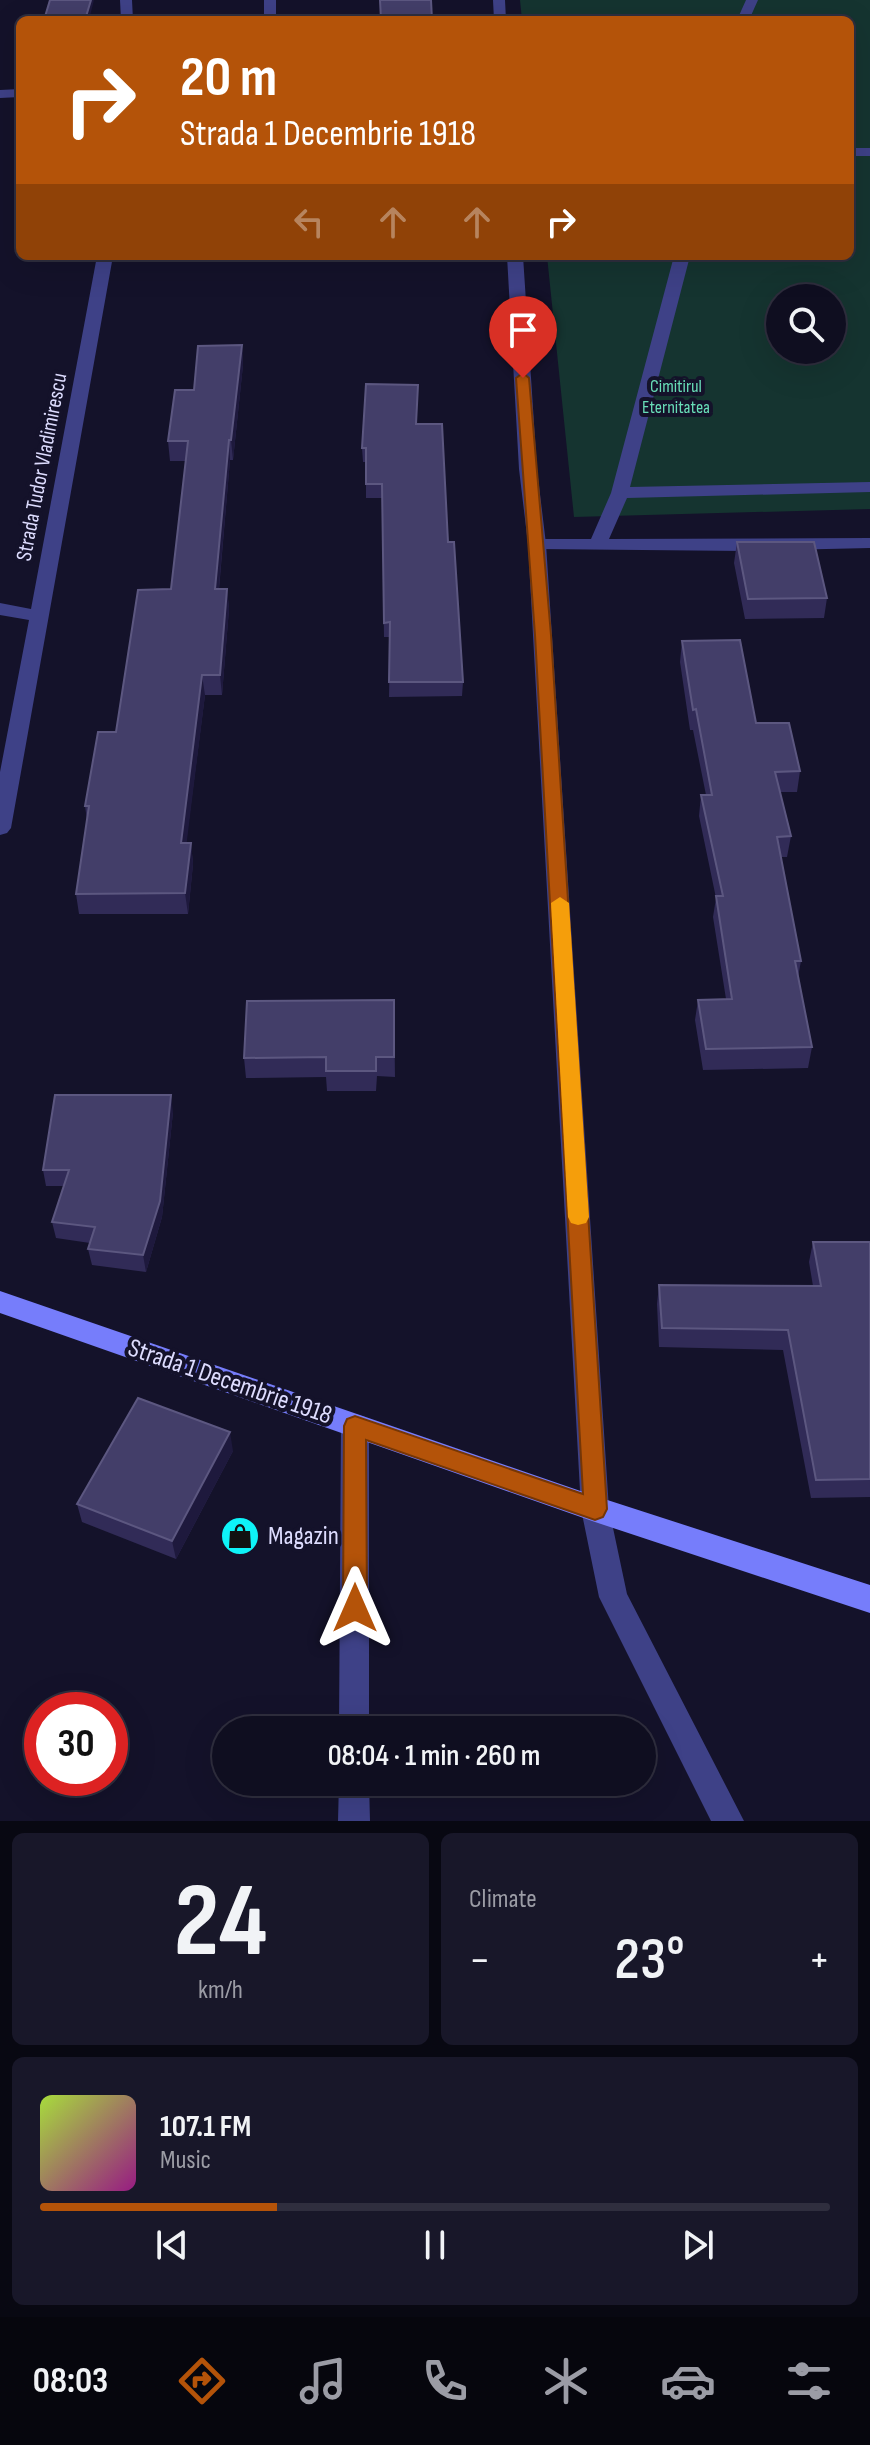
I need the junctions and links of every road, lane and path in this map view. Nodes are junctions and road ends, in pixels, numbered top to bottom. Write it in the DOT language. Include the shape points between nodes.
graph roads {
  1 [pos="104,260"];
  2 [pos="515,260"];
  3 [pos="681,260"];
  4 [pos="870,487"];
  5 [pos="620,493"];
  6 [pos="870,543"];
  7 [pos="537,544"];
  8 [pos="598,544"];
  9 [pos="0,609"];
  10 [pos="38,616"];
  11 [pos="0,828"];
  12 [pos="0,1302"];
  13 [pos="355,1426"];
  14 [pos="595,1509"];
  15 [pos="870,1599"];
  16 [pos="354,1716"];
  17 [pos="354,1796"];
  18 [pos="354,1821"];
  19 [pos="728,1821"];
  1 -- 10 [label="street, Strada Tudor Vladimirescu"];
  2 -- 7 [label="street"];
  3 -- 5 [label="street"];
  4 -- 5 [label="street"];
  5 -- 8 [label="street"];
  6 -- 8 [label="street"];
  7 -- 8 [label="street"];
  7 -- 14 [label="street"];
  9 -- 10 [label="street"];
  10 -- 11 [label="street, Strada Tudor Vladimirescu"];
  12 -- 13 [label="main road, Strada 1 Decembrie 1918"];
  13 -- 14 [label="main road, Strada 1 Decembrie 1918"];
  13 -- 16 [label="street"];
  14 -- 15 [label="main road, Strada 1 Decembrie 1918"];
  14 -- 19 [label="street" via="613,1597"];
  17 -- 18 [label="street"];
}
